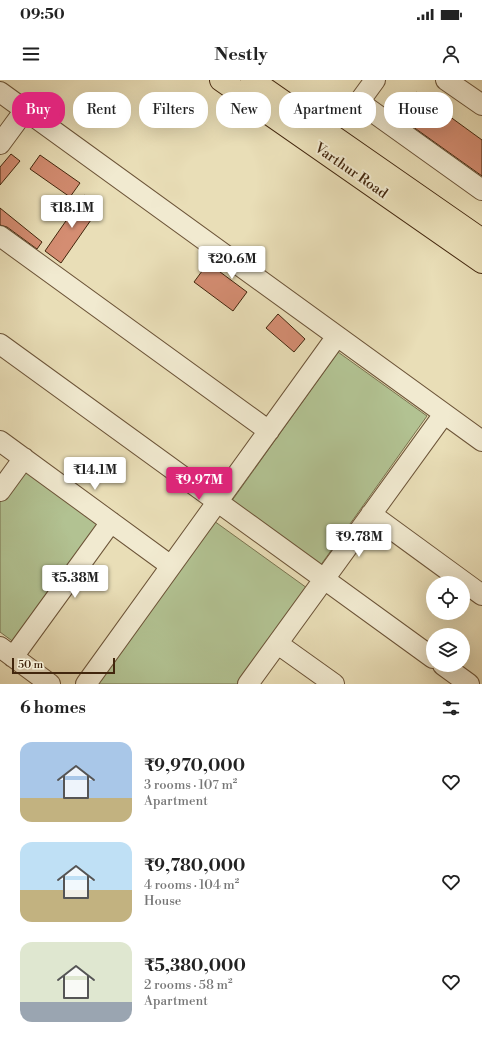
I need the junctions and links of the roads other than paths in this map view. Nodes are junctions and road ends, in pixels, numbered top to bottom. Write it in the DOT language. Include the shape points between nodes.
graph roads {
  1 [pos="220,80"];
  2 [pos="252,80"];
  3 [pos="375,80"];
  4 [pos="446,80"];
  5 [pos="0,92"];
  6 [pos="12,101"];
  7 [pos="482,105"];
  8 [pos="12,128"];
  9 [pos="50,128"];
  10 [pos="0,144"];
  11 [pos="482,190"];
  12 [pos="0,236"];
  13 [pos="482,240"];
  14 [pos="482,262"];
  15 [pos="337,336"];
  16 [pos="3,352"];
  17 [pos="444,414"];
  18 [pos="269,430"];
  19 [pos="0,441"];
  20 [pos="482,441"];
  21 [pos="24,458"];
  22 [pos="0,490"];
  23 [pos="218,502"];
  24 [pos="371,514"];
  25 [pos="111,522"];
  26 [pos="171,566"];
  27 [pos="324,579"];
  28 [pos="482,595"];
  29 [pos="278,644"];
  30 [pos="7,652"];
  31 [pos="426,653"];
  32 [pos="453,672"];
  33 [pos="50,684"];
  34 [pos="86,684"];
  35 [pos="248,684"];
  36 [pos="333,684"];
  37 [pos="469,684"];
  1 -- 14 [label="main road, Varthur Road"];
  2 -- 13 [label="main road, Varthur Road"];
  3 -- 11 [label="street" via="359,102"];
  4 -- 7 [label="street"];
  5 -- 6 [label="street"];
  8 -- 10 [label="street"];
  9 -- 15 [label="street"];
  12 -- 18 [label="street"];
  15 -- 17 [label="street"];
  15 -- 18 [label="street"];
  16 -- 23 [label="street"];
  17 -- 20 [label="street"];
  17 -- 24 [label="street"];
  18 -- 23 [label="street"];
  19 -- 21 [label="street"];
  21 -- 22 [label="street"];
  21 -- 25 [label="street"];
  23 -- 26 [label="street"];
  23 -- 27 [label="street"];
  24 -- 27 [label="street"];
  24 -- 28 [label="street"];
  25 -- 26 [label="street"];
  25 -- 30 [label="street"];
  26 -- 34 [label="street"];
  27 -- 29 [label="street"];
  27 -- 31 [label="street"];
  29 -- 35 [label="street"];
  29 -- 36 [label="street"];
  30 -- 33 [label="street"];
  32 -- 37 [label="street"];
}
